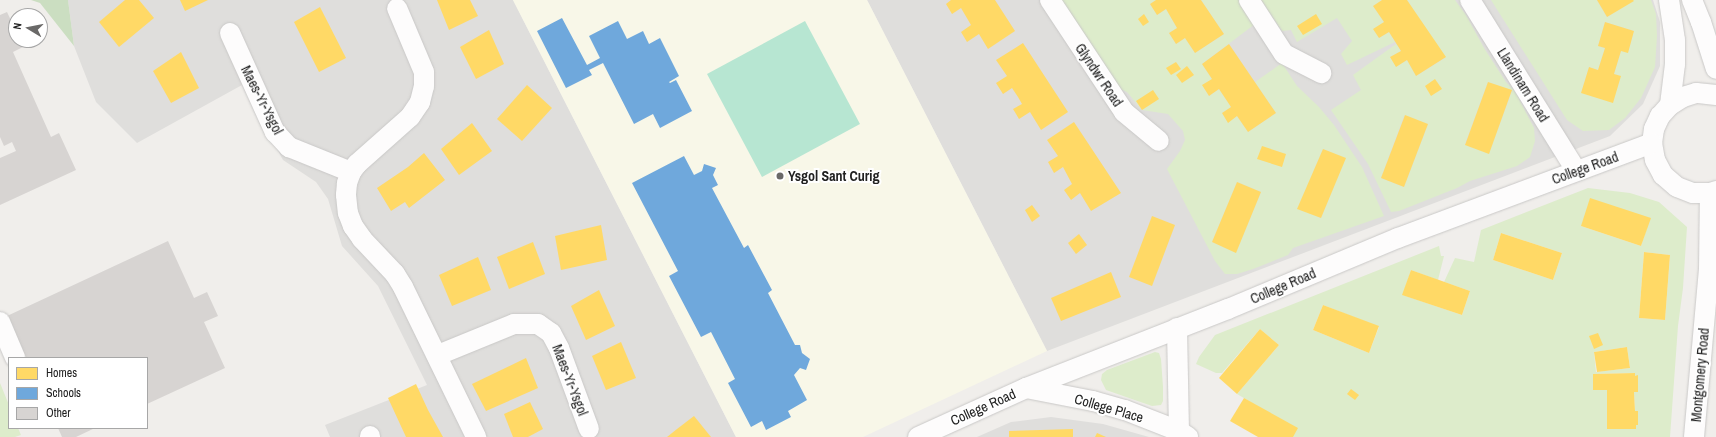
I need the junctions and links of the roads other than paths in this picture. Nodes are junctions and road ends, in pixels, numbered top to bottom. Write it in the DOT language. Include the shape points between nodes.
graph roads {
  1 [pos="1050,0"];
  2 [pos="1249,0"];
  3 [pos="1470,0"];
  4 [pos="1669,0"];
  5 [pos="1692,0"];
  6 [pos="396,8"];
  7 [pos="230,33"];
  8 [pos="1716,69"];
  9 [pos="1321,73"];
  10 [pos="1716,95"];
  11 [pos="1670,105"];
  12 [pos="1159,141"];
  13 [pos="1652,143"];
  14 [pos="1576,170"];
  15 [pos="351,172"];
  16 [pos="1713,192"];
  17 [pos="0,322"];
  18 [pos="1177,328"];
  19 [pos="438,355"];
  20 [pos="15,357"];
  21 [pos="1026,388"];
  22 [pos="589,429"];
  23 [pos="1184,434"];
  24 [pos="476,437"];
  25 [pos="918,437"];
  26 [pos="1694,437"];
  1 -- 12 [label="street, Glyndwr Road" via="1124,112"];
  2 -- 9 [label="street" via="1284,54"];
  3 -- 14 [label="street, Llandinam Road"];
  4 -- 11 [label="street" via="1675,40"];
  5 -- 8 [label="street"];
  6 -- 15 [label="street" via="424,72 420,102 410,117"];
  7 -- 15 [label="street, Maes-Yr-Ysgol" via="275,132 289,147"];
  10 -- 11 [label="street" via="1696,93"];
  11 -- 13 [label="street" via="1660,116 1654,129"];
  13 -- 14 [label="street, College Road"];
  13 -- 16 [label="street" via="1655,160 1663,175 1682,189 1693,193"];
  14 -- 18 [label="street, College Road" via="1398,238"];
  15 -- 19 [label="street" via="346,195 348,213 353,226 395,274"];
  16 -- 26 [label="street, Montgomery Road" via="1709,270"];
  17 -- 20 [label="street"];
  18 -- 21 [label="street, College Road"];
  18 -- 23 [label="street"];
  19 -- 22 [label="street, Maes-Yr-Ysgol" via="514,324 538,324 551,334 559,348"];
  19 -- 24 [label="street"];
  21 -- 23 [label="street, College Place" via="1093,400"];
  21 -- 25 [label="street, College Road"];
}
